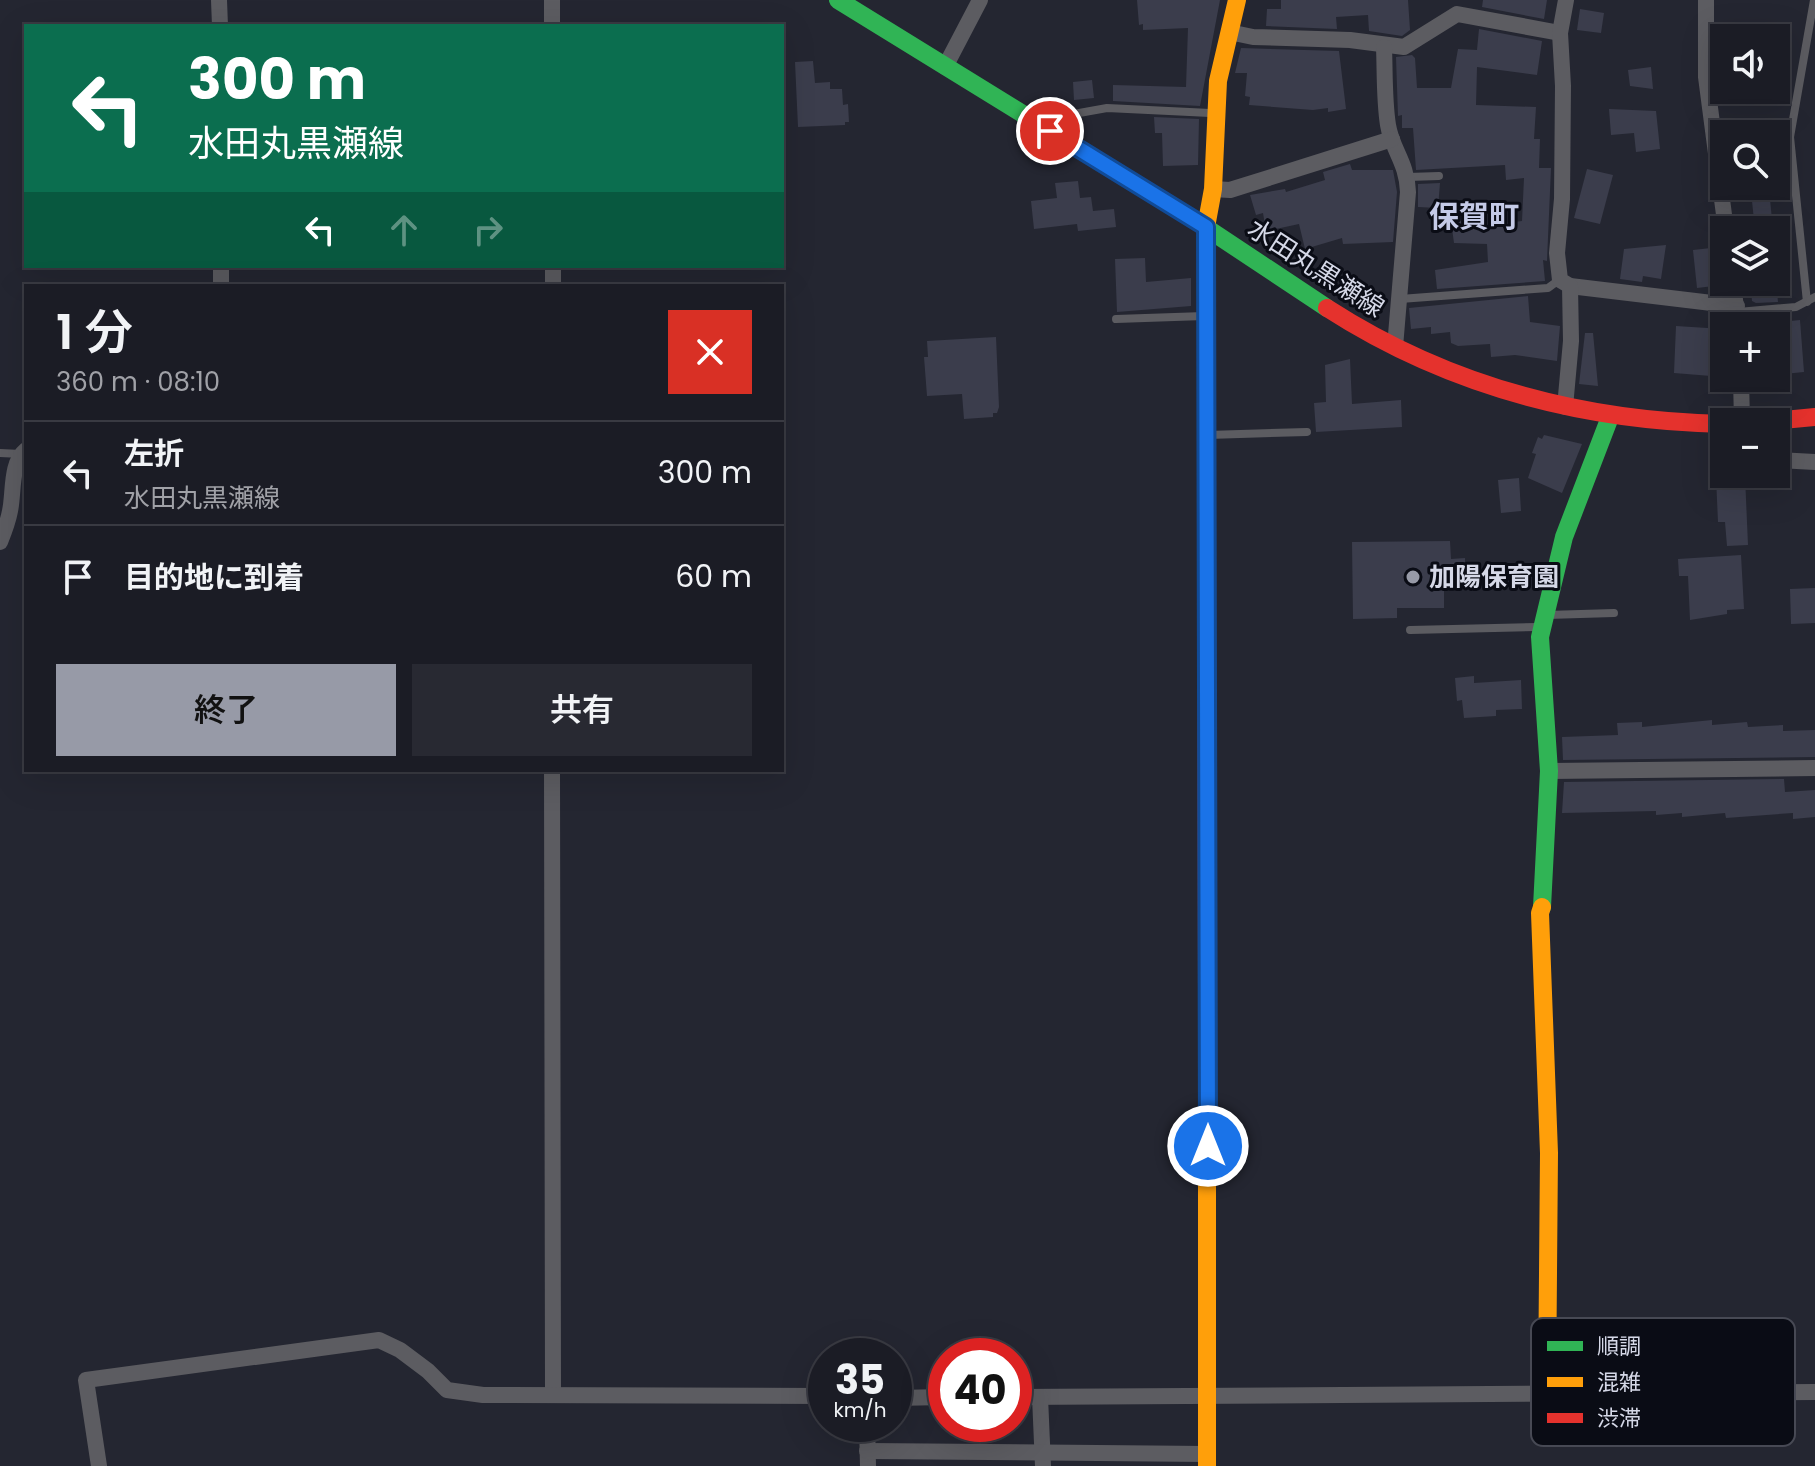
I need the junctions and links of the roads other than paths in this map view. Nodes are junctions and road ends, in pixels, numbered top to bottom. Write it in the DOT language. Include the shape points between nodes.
graph roads {
  1 [pos="219,0"];
  2 [pos="552,0"];
  3 [pos="838,0"];
  4 [pos="980,0"];
  5 [pos="1237,0"];
  6 [pos="1566,0"];
  7 [pos="1706,0"];
  8 [pos="1814,0"];
  9 [pos="1457,7"];
  10 [pos="220,24"];
  11 [pos="552,24"];
  12 [pos="1229,32"];
  13 [pos="1560,33"];
  14 [pos="1384,47"];
  15 [pos="945,67"];
  16 [pos="1214,113"];
  17 [pos="1050,131"];
  18 [pos="1392,139"];
  19 [pos="1439,176"];
  20 [pos="1408,177"];
  21 [pos="1213,189"];
  22 [pos="1724,216"];
  23 [pos="1206,227"];
  24 [pos="1565,283"];
  25 [pos="1400,299"];
  26 [pos="1811,300"];
  27 [pos="1722,312"];
  28 [pos="1760,312"];
  29 [pos="1205,316"];
  30 [pos="1116,319"];
  31 [pos="1395,347"];
  32 [pos="1565,407"];
  33 [pos="1610,417"];
  34 [pos="1815,417"];
  35 [pos="1790,419"];
  36 [pos="1710,424"];
  37 [pos="1307,432"];
  38 [pos="1206,435"];
  39 [pos="24,452"];
  40 [pos="0,453"];
  41 [pos="1790,461"];
  42 [pos="1815,462"];
  43 [pos="0,542"];
  44 [pos="1614,613"];
  45 [pos="1543,621"];
  46 [pos="1410,630"];
  47 [pos="1815,768"];
  48 [pos="1549,771"];
  49 [pos="552,772"];
  50 [pos="1549,1318"];
  51 [pos="1795,1392"];
  52 [pos="1815,1392"];
  53 [pos="1531,1393"];
  54 [pos="1206,1394"];
  55 [pos="553,1395"];
  56 [pos="808,1396"];
  57 [pos="1032,1397"];
  58 [pos="1040,1397"];
  59 [pos="868,1458"];
  60 [pos="1043,1459"];
  61 [pos="1207,1460"];
  62 [pos="99,1466"];
  1 -- 10 [label="street"];
  2 -- 11 [label="street"];
  3 -- 15 [label="street, 水田丸黒瀬線"];
  4 -- 15 [label="street"];
  5 -- 12 [label="street"];
  6 -- 13 [label="street"];
  7 -- 22 [label="street" via="1706,77"];
  8 -- 26 [label="lane" via="1790,137"];
  9 -- 13 [label="street"];
  9 -- 14 [label="street" via="1404,47"];
  12 -- 14 [label="street"];
  12 -- 16 [label="street"];
  13 -- 24 [label="street" via="1562,199 1557,253"];
  14 -- 18 [label="street"];
  15 -- 17 [label="street, 水田丸黒瀬線"];
  16 -- 17 [label="lane" via="1107,108 1068,115"];
  16 -- 21 [label="street"];
  17 -- 23 [label="street, 水田丸黒瀬線"];
  18 -- 20 [label="street"];
  18 -- 21 [label="street" via="1230,190"];
  19 -- 20 [label="lane"];
  20 -- 25 [label="street"];
  21 -- 23 [label="street"];
  23 -- 29 [label="street"];
  23 -- 31 [label="street, 水田丸黒瀬線" via="1321,305"];
  24 -- 25 [label="lane"];
  24 -- 27 [label="street"];
  24 -- 32 [label="street" via="1571,341"];
  25 -- 31 [label="street"];
  26 -- 28 [label="lane"];
  29 -- 30 [label="lane"];
  29 -- 38 [label="street"];
  31 -- 32 [label="street, 水田丸黒瀬線" via="1445,370"];
  32 -- 33 [label="street, 水田丸黒瀬線"];
  33 -- 36 [label="street, 水田丸黒瀬線"];
  33 -- 45 [label="street" via="1564,537"];
  34 -- 35 [label="street"];
  37 -- 38 [label="lane"];
  38 -- 54 [label="street"];
  39 -- 40 [label="lane"];
  39 -- 43 [label="street"];
  41 -- 42 [label="street"];
  44 -- 45 [label="lane"];
  45 -- 46 [label="lane"];
  45 -- 48 [label="street"];
  47 -- 48 [label="street"];
  48 -- 50 [label="street" via="1540,913 1546,1002"];
  49 -- 55 [label="street"];
  51 -- 52 [label="street"];
  53 -- 54 [label="street"];
  54 -- 58 [label="street"];
  54 -- 61 [label="street"];
  55 -- 56 [label="street"];
  55 -- 62 [label="street" via="447,1390 419,1364 379,1340 86,1380"];
  57 -- 58 [label="street"];
  58 -- 60 [label="street"];
  59 -- 60 [label="street"];
  60 -- 61 [label="street"];
}
